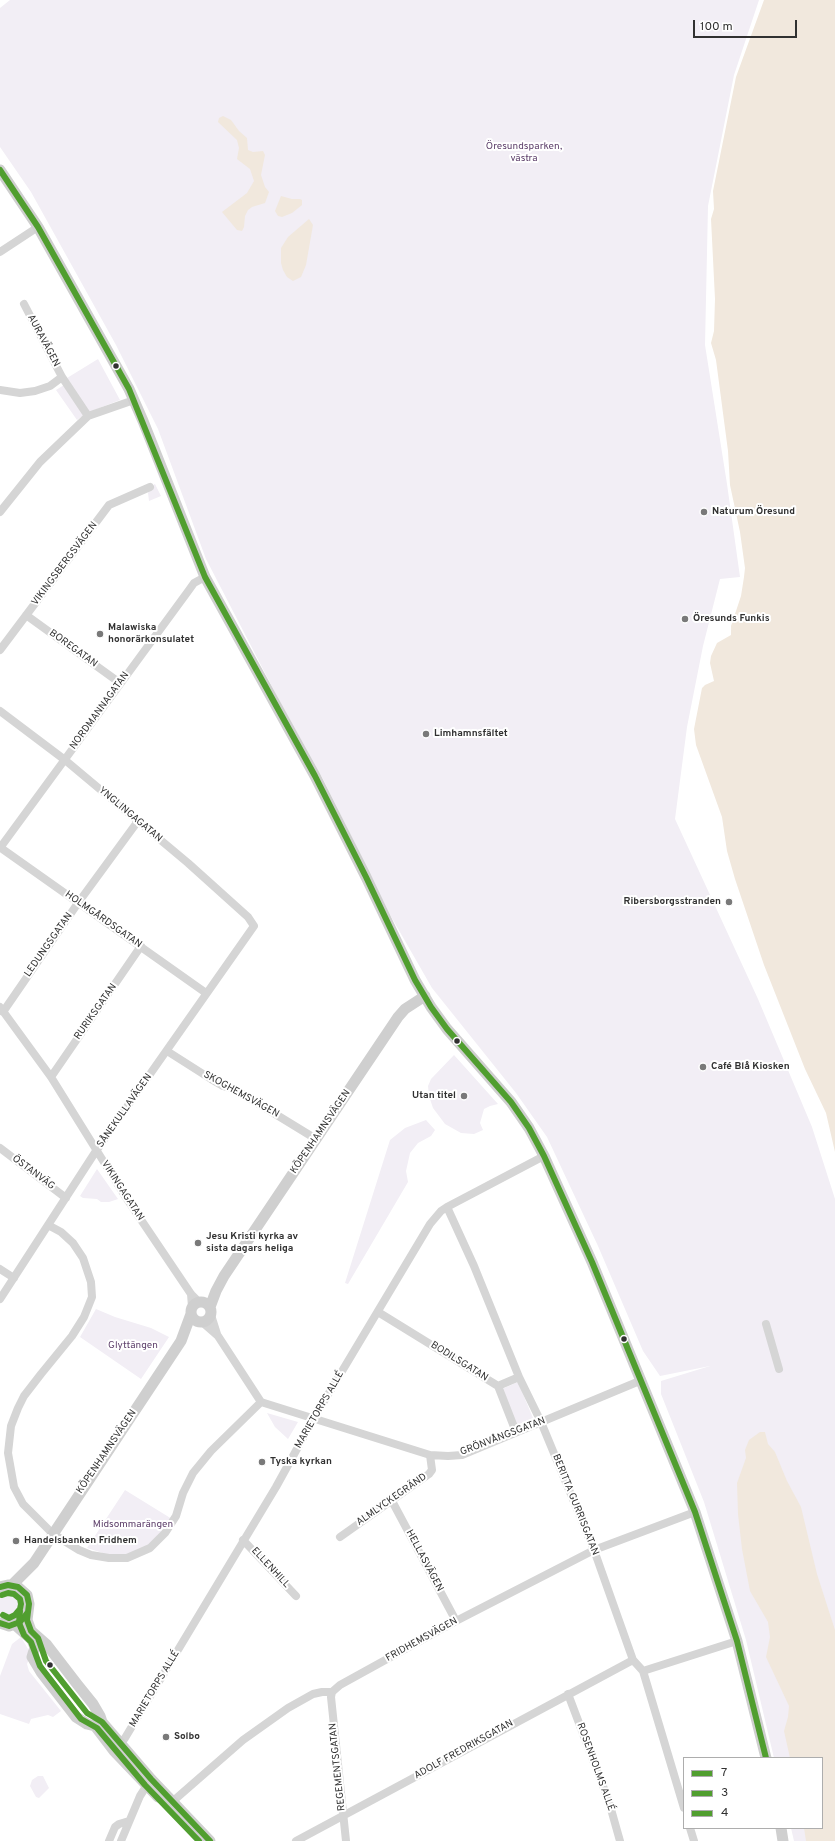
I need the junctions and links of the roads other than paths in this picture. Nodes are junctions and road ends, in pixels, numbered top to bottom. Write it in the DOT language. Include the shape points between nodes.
graph roads {
  1 [pos="0,170"];
  2 [pos="38,227"];
  3 [pos="0,252"];
  4 [pos="24,304"];
  5 [pos="62,377"];
  6 [pos="0,390"];
  7 [pos="134,400"];
  8 [pos="88,416"];
  9 [pos="150,487"];
  10 [pos="140,491"];
  11 [pos="144,499"];
  12 [pos="0,512"];
  13 [pos="205,577"];
  14 [pos="26,615"];
  15 [pos="0,650"];
  16 [pos="120,683"];
  17 [pos="0,711"];
  18 [pos="65,760"];
  19 [pos="138,821"];
  20 [pos="0,848"];
  21 [pos="78,903"];
  22 [pos="254,926"];
  23 [pos="140,946"];
  24 [pos="206,993"];
  25 [pos="425,996"];
  26 [pos="2,1009"];
  27 [pos="167,1051"];
  28 [pos="51,1077"];
  29 [pos="316,1139"];
  30 [pos="0,1148"];
  31 [pos="96,1151"];
  32 [pos="544,1156"];
  33 [pos="66,1198"];
  34 [pos="447,1207"];
  35 [pos="48,1225"];
  36 [pos="0,1269"];
  37 [pos="224,1276"];
  38 [pos="14,1278"];
  39 [pos="0,1299"];
  40 [pos="195,1304"];
  41 [pos="378,1312"];
  42 [pos="206,1317"];
  43 [pos="766,1324"];
  44 [pos="181,1341"];
  45 [pos="779,1369"];
  46 [pos="519,1377"];
  47 [pos="642,1380"];
  48 [pos="498,1386"];
  49 [pos="261,1402"];
  50 [pos="314,1418"];
  51 [pos="542,1422"];
  52 [pos="516,1432"];
  53 [pos="430,1455"];
  54 [pos="392,1501"];
  55 [pos="695,1512"];
  56 [pos="53,1534"];
  57 [pos="340,1537"];
  58 [pos="243,1540"];
  59 [pos="594,1550"];
  60 [pos="34,1563"];
  61 [pos="5,1585"];
  62 [pos="26,1595"];
  63 [pos="296,1596"];
  64 [pos="28,1612"];
  65 [pos="456,1621"];
  66 [pos="8,1624"];
  67 [pos="0,1634"];
  68 [pos="737,1641"];
  69 [pos="633,1660"];
  70 [pos="643,1671"];
  71 [pos="332,1692"];
  72 [pos="568,1694"];
  73 [pos="118,1747"];
  74 [pos="766,1757"];
  75 [pos="149,1782"];
  76 [pos="172,1802"];
  77 [pos="683,1805"];
  78 [pos="343,1816"];
  79 [pos="130,1821"];
  80 [pos="690,1829"];
  81 [pos="781,1829"];
  82 [pos="206,1840"];
  83 [pos="109,1841"];
  84 [pos="122,1841"];
  85 [pos="296,1841"];
  86 [pos="346,1841"];
  87 [pos="620,1841"];
  88 [pos="694,1841"];
  89 [pos="783,1841"];
  1 -- 2 [label="main road"];
  2 -- 3 [label="street"];
  2 -- 7 [label="main road"];
  4 -- 5 [label="street, AURAVÄGEN"];
  5 -- 6 [label="street" via="50,386 35,391 20,393"];
  5 -- 8 [label="street, AURAVÄGEN"];
  7 -- 8 [label="street"];
  7 -- 13 [label="main road"];
  8 -- 12 [label="street" via="40,462"];
  9 -- 10 [label="street, VIKINGSBERGSVÄGEN"];
  10 -- 11 [label="street"];
  10 -- 14 [label="street, VIKINGSBERGSVÄGEN" via="109,505"];
  13 -- 16 [label="street, NORDMANNAGATAN" via="191,587"];
  13 -- 25 [label="main road" via="315,776"];
  14 -- 15 [label="street, VIKINGSBERGSVÄGEN"];
  14 -- 16 [label="street, BOREGATAN"];
  16 -- 18 [label="street, NORDMANNAGATAN"];
  17 -- 18 [label="street, YNGLINGAGATAN"];
  18 -- 19 [label="street, YNGLINGAGATAN"];
  18 -- 20 [label="street, NORDMANNAGATAN"];
  19 -- 21 [label="street, LEDUNGSGATAN"];
  19 -- 22 [label="street, YNGLINGAGATAN" via="248,917"];
  20 -- 21 [label="street, HOLMGÅRDSGATAN"];
  21 -- 23 [label="street, HOLMGÅRDSGATAN"];
  21 -- 26 [label="street, LEDUNGSGATAN"];
  22 -- 24 [label="street, SÅNEKULLAVÄGEN"];
  23 -- 24 [label="street, HOLMGÅRDSGATAN"];
  23 -- 28 [label="street, RURIKSGATAN"];
  24 -- 27 [label="street, SÅNEKULLAVÄGEN"];
  25 -- 29 [label="main road, KÖPENHAMNSVÄGEN" via="405,1009 398,1017"];
  25 -- 32 [label="main road" via="447,1029 511,1102"];
  26 -- 28 [label="street, VIKINGAGATAN"];
  27 -- 29 [label="street, SKOGHEMSVÄGEN"];
  27 -- 31 [label="street, SÅNEKULLAVÄGEN"];
  28 -- 31 [label="street, VIKINGAGATAN"];
  29 -- 37 [label="main road, KÖPENHAMNSVÄGEN"];
  30 -- 33 [label="street, ÖSTANVÄG"];
  31 -- 33 [label="street, SÅNEKULLAVÄGEN"];
  31 -- 40 [label="street, VIKINGAGATAN"];
  32 -- 34 [label="street, MARIETORPS ALLÉ"];
  32 -- 47 [label="main road"];
  33 -- 35 [label="street, SÅNEKULLAVÄGEN"];
  34 -- 41 [label="street, MARIETORPS ALLÉ" via="430,1224"];
  34 -- 46 [label="street, BERITTA GURRISGATAN"];
  35 -- 38 [label="street, SÅNEKULLAVÄGEN"];
  35 -- 56 [label="street" via="73,1243 83,1258 91,1282 92,1297 84,1318 72,1336 24,1396 11,1426 8,1453 14,1487 23,1504"];
  36 -- 38 [label="street"];
  37 -- 40 [label="main road, KÖPENHAMNSVÄGEN"];
  37 -- 42 [label="main road, KÖPENHAMNSVÄGEN"];
  38 -- 39 [label="street, SÅNEKULLAVÄGEN"];
  40 -- 42 [label="main road" via="206,1303"];
  40 -- 42 [label="main road" via="195,1319"];
  40 -- 44 [label="main road, KÖPENHAMNSVÄGEN"];
  41 -- 48 [label="street, BODILSGATAN"];
  41 -- 50 [label="street, MARIETORPS ALLÉ"];
  42 -- 44 [label="main road, KÖPENHAMNSVÄGEN"];
  42 -- 49 [label="street"];
  43 -- 45 [label="street"];
  44 -- 56 [label="main road, KÖPENHAMNSVÄGEN"];
  46 -- 48 [label="street"];
  46 -- 51 [label="street, BERITTA GURRISGATAN"];
  47 -- 51 [label="street, GRÖNVÅNGSGATAN"];
  47 -- 55 [label="main road"];
  48 -- 52 [label="street, BODILSGATAN"];
  49 -- 50 [label="street"];
  49 -- 56 [label="street" via="210,1451 193,1473 176,1516 165,1533 150,1548 127,1558 109,1558 79,1550"];
  50 -- 53 [label="street, GRÖNVÅNGSGATAN"];
  50 -- 58 [label="street, MARIETORPS ALLÉ"];
  51 -- 52 [label="street, GRÖNVÅNGSGATAN"];
  51 -- 59 [label="street, BERITTA GURRISGATAN"];
  52 -- 53 [label="street, GRÖNVÅNGSGATAN" via="462,1455"];
  53 -- 54 [label="street, ALMLYCKEGRÄND" via="432,1470 429,1474"];
  54 -- 57 [label="street, ALMLYCKEGRÄND"];
  54 -- 65 [label="street, HELLASVÄGEN"];
  55 -- 59 [label="street, FRIDHEMSVÄGEN"];
  55 -- 68 [label="main road"];
  56 -- 60 [label="main road, KÖPENHAMNSVÄGEN"];
  58 -- 63 [label="street, ELLENHILL"];
  58 -- 73 [label="street, MARIETORPS ALLÉ"];
  59 -- 65 [label="street, FRIDHEMSVÄGEN"];
  59 -- 69 [label="street, BERITTA GURRISGATAN"];
  60 -- 61 [label="main road, KÖPENHAMNSVÄGEN"];
  60 -- 62 [label="main road, KÖPENHAMNSVÄGEN" via="26,1586"];
  61 -- 62 [label="main road, KÖPENHAMNSVÄGEN" via="23,1590"];
  62 -- 64 [label="main road, KÖPENHAMNSVÄGEN"];
  64 -- 66 [label="main road" via="24,1618"];
  64 -- 73 [label="main road, KÖPENHAMNSVÄGEN" via="27,1620 32,1632 46,1645 92,1704"];
  65 -- 71 [label="street, FRIDHEMSVÄGEN" via="340,1685"];
  66 -- 67 [label="main road"];
  66 -- 73 [label="main road" via="32,1640 35,1647 32,1657 76,1717 86,1724 95,1726"];
  68 -- 70 [label="street"];
  68 -- 74 [label="main road"];
  69 -- 70 [label="street, BERITTA GURRISGATAN"];
  69 -- 72 [label="street, ADOLF FREDRIKSGATAN"];
  70 -- 77 [label="street, BERITTA GURRISGATAN"];
  71 -- 76 [label="street, FRIDHEMSVÄGEN" via="313,1694 288,1708 243,1740"];
  71 -- 78 [label="street, REGEMENTSGATAN"];
  72 -- 78 [label="street, ADOLF FREDRIKSGATAN"];
  72 -- 87 [label="street, ROSENHOLMS ALLÉ" via="609,1802"];
  73 -- 75 [label="main road"];
  75 -- 76 [label="main road"];
  75 -- 79 [label="street"];
  75 -- 82 [label="main road"];
  76 -- 82 [label="main road"];
  78 -- 85 [label="street, ADOLF FREDRIKSGATAN"];
  78 -- 86 [label="street, REGEMENTSGATAN"];
  79 -- 83 [label="street" via="115,1827"];
  79 -- 84 [label="street"];
  80 -- 88 [label="street"];
  81 -- 89 [label="main road"];
}
